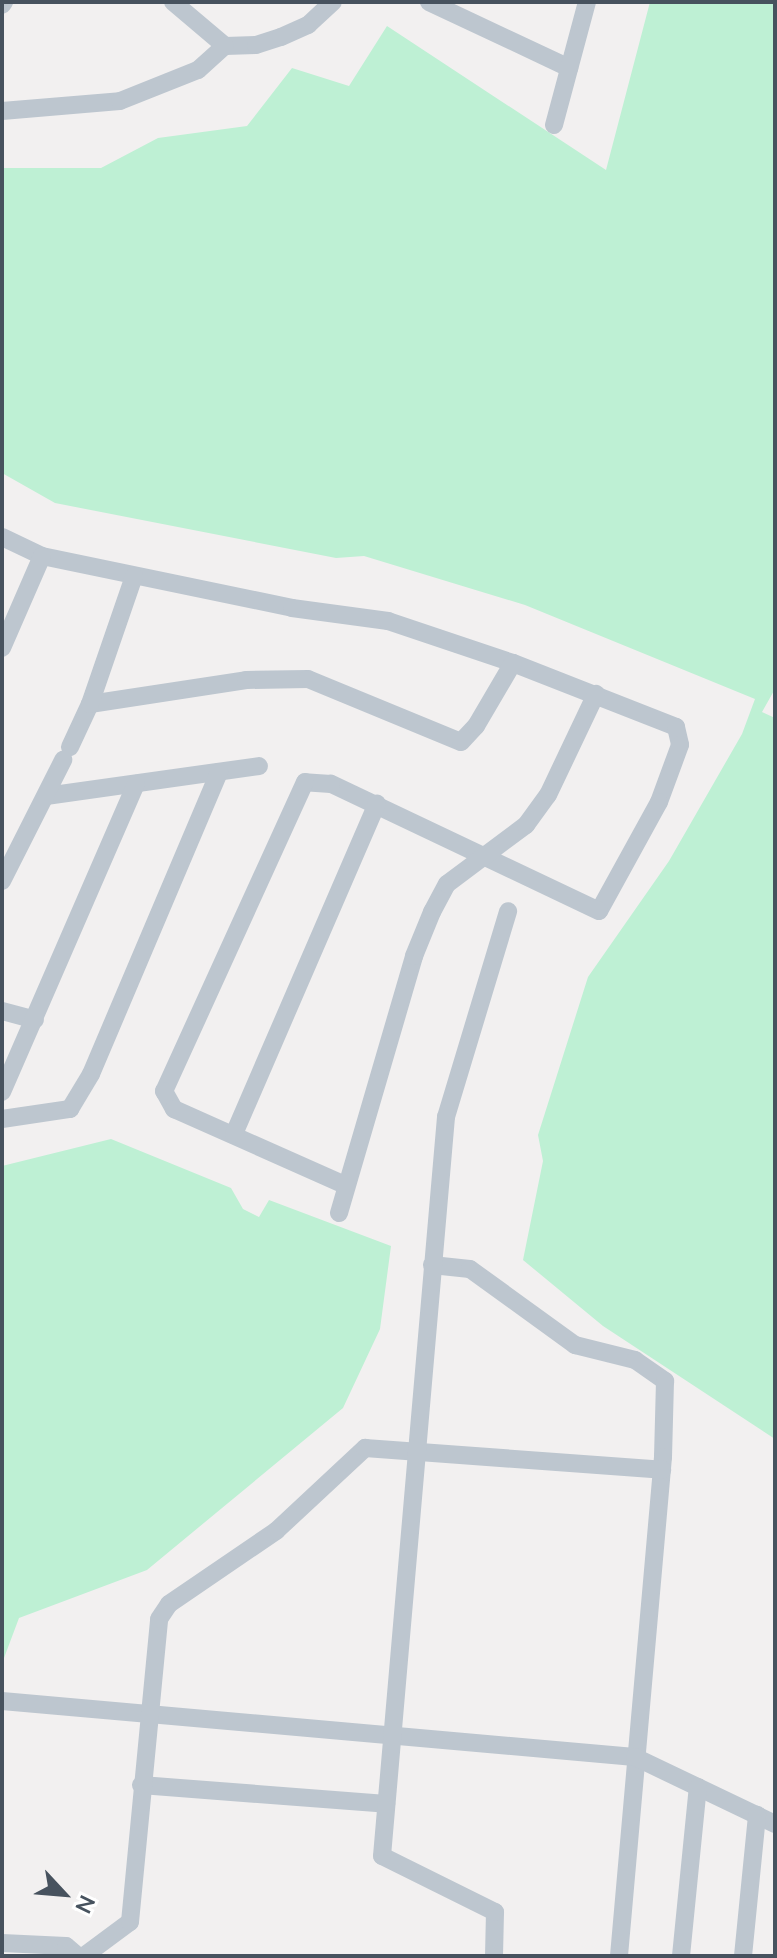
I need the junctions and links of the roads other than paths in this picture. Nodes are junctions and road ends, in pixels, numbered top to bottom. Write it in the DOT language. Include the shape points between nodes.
graph roads {
  1 [pos="173,2"];
  2 [pos="333,2"];
  3 [pos="429,2"];
  4 [pos="587,2"];
  5 [pos="225,46"];
  6 [pos="569,68"];
  7 [pos="2,111"];
  8 [pos="554,125"];
  9 [pos="2,537"];
  10 [pos="42,556"];
  11 [pos="134,576"];
  12 [pos="2,648"];
  13 [pos="513,663"];
  14 [pos="596,694"];
  15 [pos="90,704"];
  16 [pos="259,766"];
  17 [pos="219,772"];
  18 [pos="136,784"];
  19 [pos="46,796"];
  20 [pos="377,804"];
  21 [pos="485,855"];
  22 [pos="2,881"];
  23 [pos="508,911"];
  24 [pos="2,1011"];
  25 [pos="35,1020"];
  26 [pos="4,1082"];
  27 [pos="2,1119"];
  28 [pos="234,1134"];
  29 [pos="345,1185"];
  30 [pos="339,1213"];
  31 [pos="432,1265"];
  32 [pos="416,1452"];
  33 [pos="662,1470"];
  34 [pos="2,1701"];
  35 [pos="148,1713"];
  36 [pos="391,1735"];
  37 [pos="635,1757"];
  38 [pos="141,1785"];
  39 [pos="698,1787"];
  40 [pos="386,1804"];
  41 [pos="757,1815"];
  42 [pos="775,1824"];
  43 [pos="2,1943"];
  44 [pos="78,1956"];
  45 [pos="84,1956"];
  46 [pos="494,1956"];
  47 [pos="619,1956"];
  48 [pos="681,1956"];
  49 [pos="743,1956"];
  1 -- 5 [label="street"];
  2 -- 5 [label="street" via="308,25 281,37"];
  3 -- 6 [label="street"];
  4 -- 6 [label="street"];
  5 -- 7 [label="street" via="198,70 120,101"];
  6 -- 8 [label="street"];
  9 -- 10 [label="street"];
  10 -- 11 [label="street"];
  10 -- 12 [label="street"];
  11 -- 13 [label="street" via="388,621"];
  11 -- 15 [label="street"];
  13 -- 14 [label="street"];
  13 -- 15 [label="street" via="461,742 308,679 246,680"];
  14 -- 21 [label="street" via="548,795 526,825"];
  14 -- 21 [label="street" via="676,727 680,745 659,802 599,911"];
  15 -- 19 [label="street"];
  16 -- 17 [label="street"];
  17 -- 18 [label="street"];
  17 -- 27 [label="street" via="91,1074 70,1109"];
  18 -- 19 [label="street"];
  18 -- 25 [label="street"];
  19 -- 22 [label="street"];
  20 -- 21 [label="street"];
  20 -- 28 [label="street"];
  20 -- 28 [label="street" via="331,784 305,782 175,1064 164,1091 174,1109"];
  21 -- 29 [label="street" via="447,884 432,912"];
  23 -- 31 [label="street" via="446,1117"];
  24 -- 25 [label="street"];
  25 -- 26 [label="street"];
  28 -- 29 [label="street"];
  29 -- 30 [label="street"];
  31 -- 32 [label="street"];
  31 -- 33 [label="street" via="470,1269 575,1345 635,1360 661,1376 666,1386"];
  32 -- 33 [label="street"];
  32 -- 35 [label="street" via="365,1448 276,1531 169,1604 159,1619"];
  32 -- 36 [label="street"];
  33 -- 37 [label="street"];
  34 -- 35 [label="street"];
  35 -- 36 [label="street"];
  35 -- 38 [label="street"];
  36 -- 37 [label="street"];
  36 -- 40 [label="street"];
  37 -- 39 [label="street"];
  37 -- 47 [label="street"];
  38 -- 40 [label="street"];
  38 -- 45 [label="street" via="130,1922"];
  39 -- 41 [label="street"];
  39 -- 48 [label="street"];
  40 -- 46 [label="street" via="385,1862 495,1912"];
  41 -- 42 [label="street"];
  41 -- 49 [label="street"];
  43 -- 44 [label="street" via="66,1946"];
}
